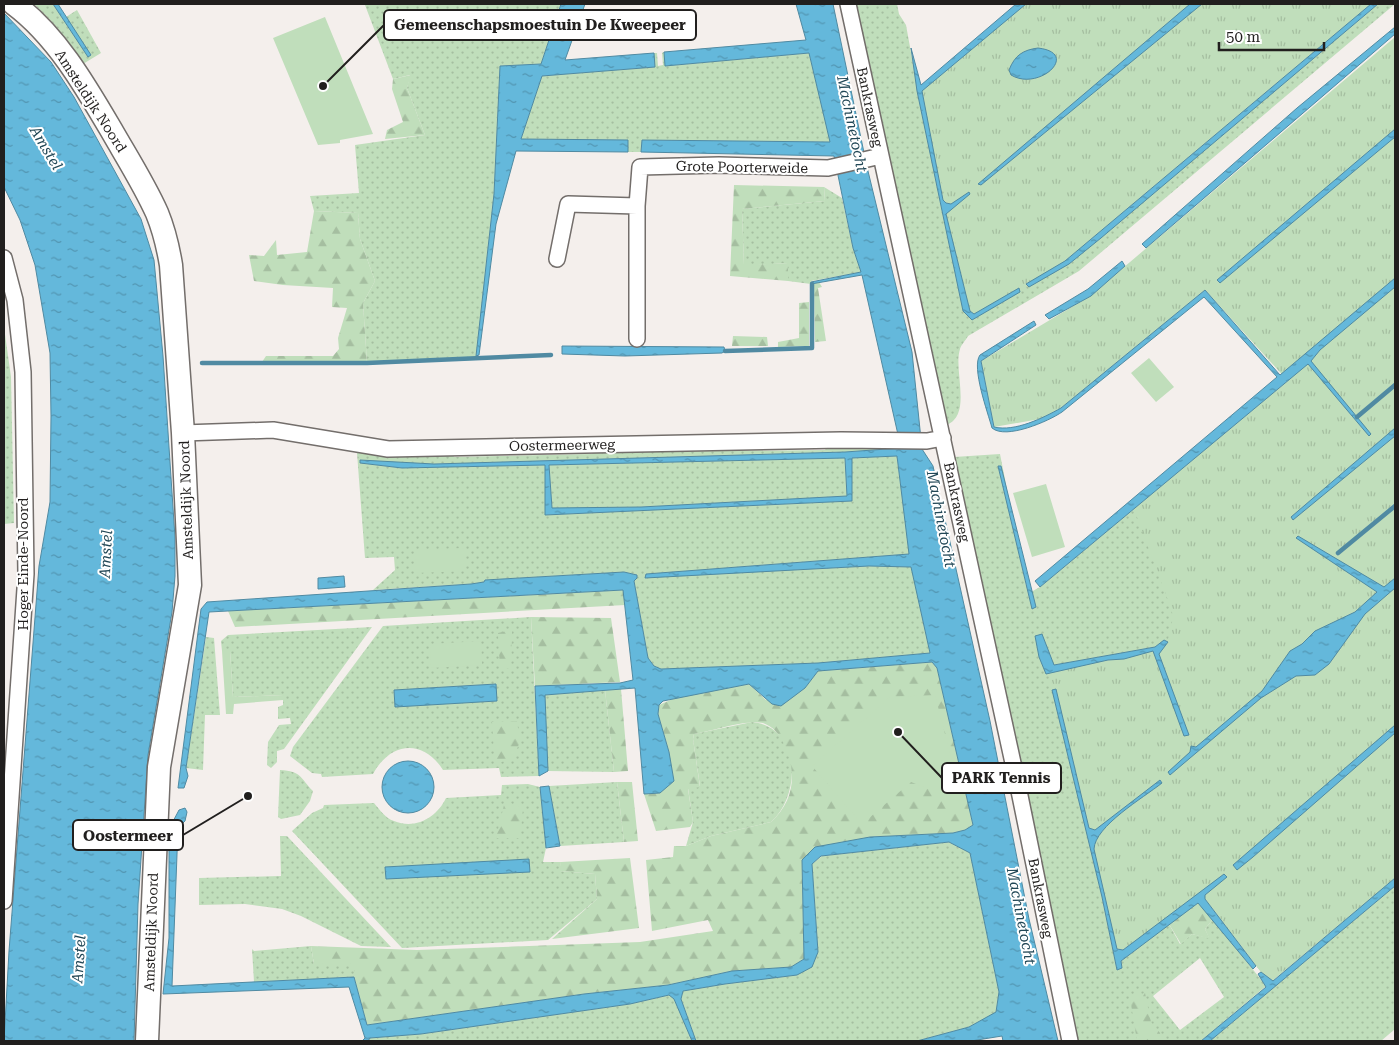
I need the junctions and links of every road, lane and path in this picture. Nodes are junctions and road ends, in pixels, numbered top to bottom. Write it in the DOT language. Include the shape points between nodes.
graph roads {
  1 [pos="14,4"];
  2 [pos="848,4"];
  3 [pos="875,158"];
  4 [pos="637,206"];
  5 [pos="4,258"];
  6 [pos="557,259"];
  7 [pos="638,339"];
  8 [pos="183,433"];
  9 [pos="943,438"];
  10 [pos="4,902"];
  11 [pos="147,1041"];
  12 [pos="1070,1041"];
  1 -- 8 [label="street, Amsteldijk Noord" via="42,30 76,73 126,155 157,214 171,265"];
  2 -- 3 [label="street, Bankrasweg"];
  3 -- 4 [label="street, Grote Poorterweide" via="828,168 640,167"];
  3 -- 9 [label="street, Bankrasweg"];
  4 -- 6 [label="street" via="568,204"];
  4 -- 7 [label="street, Grote Poorterweide"];
  5 -- 10 [label="street, Hoger Einde-Noord" via="15,300 23,372 26,574"];
  8 -- 9 [label="street, Oostermeerweg" via="273,430 388,449 928,441"];
  8 -- 11 [label="street, Amsteldijk Noord" via="190,585 159,768"];
  9 -- 12 [label="street, Bankrasweg"];
}
